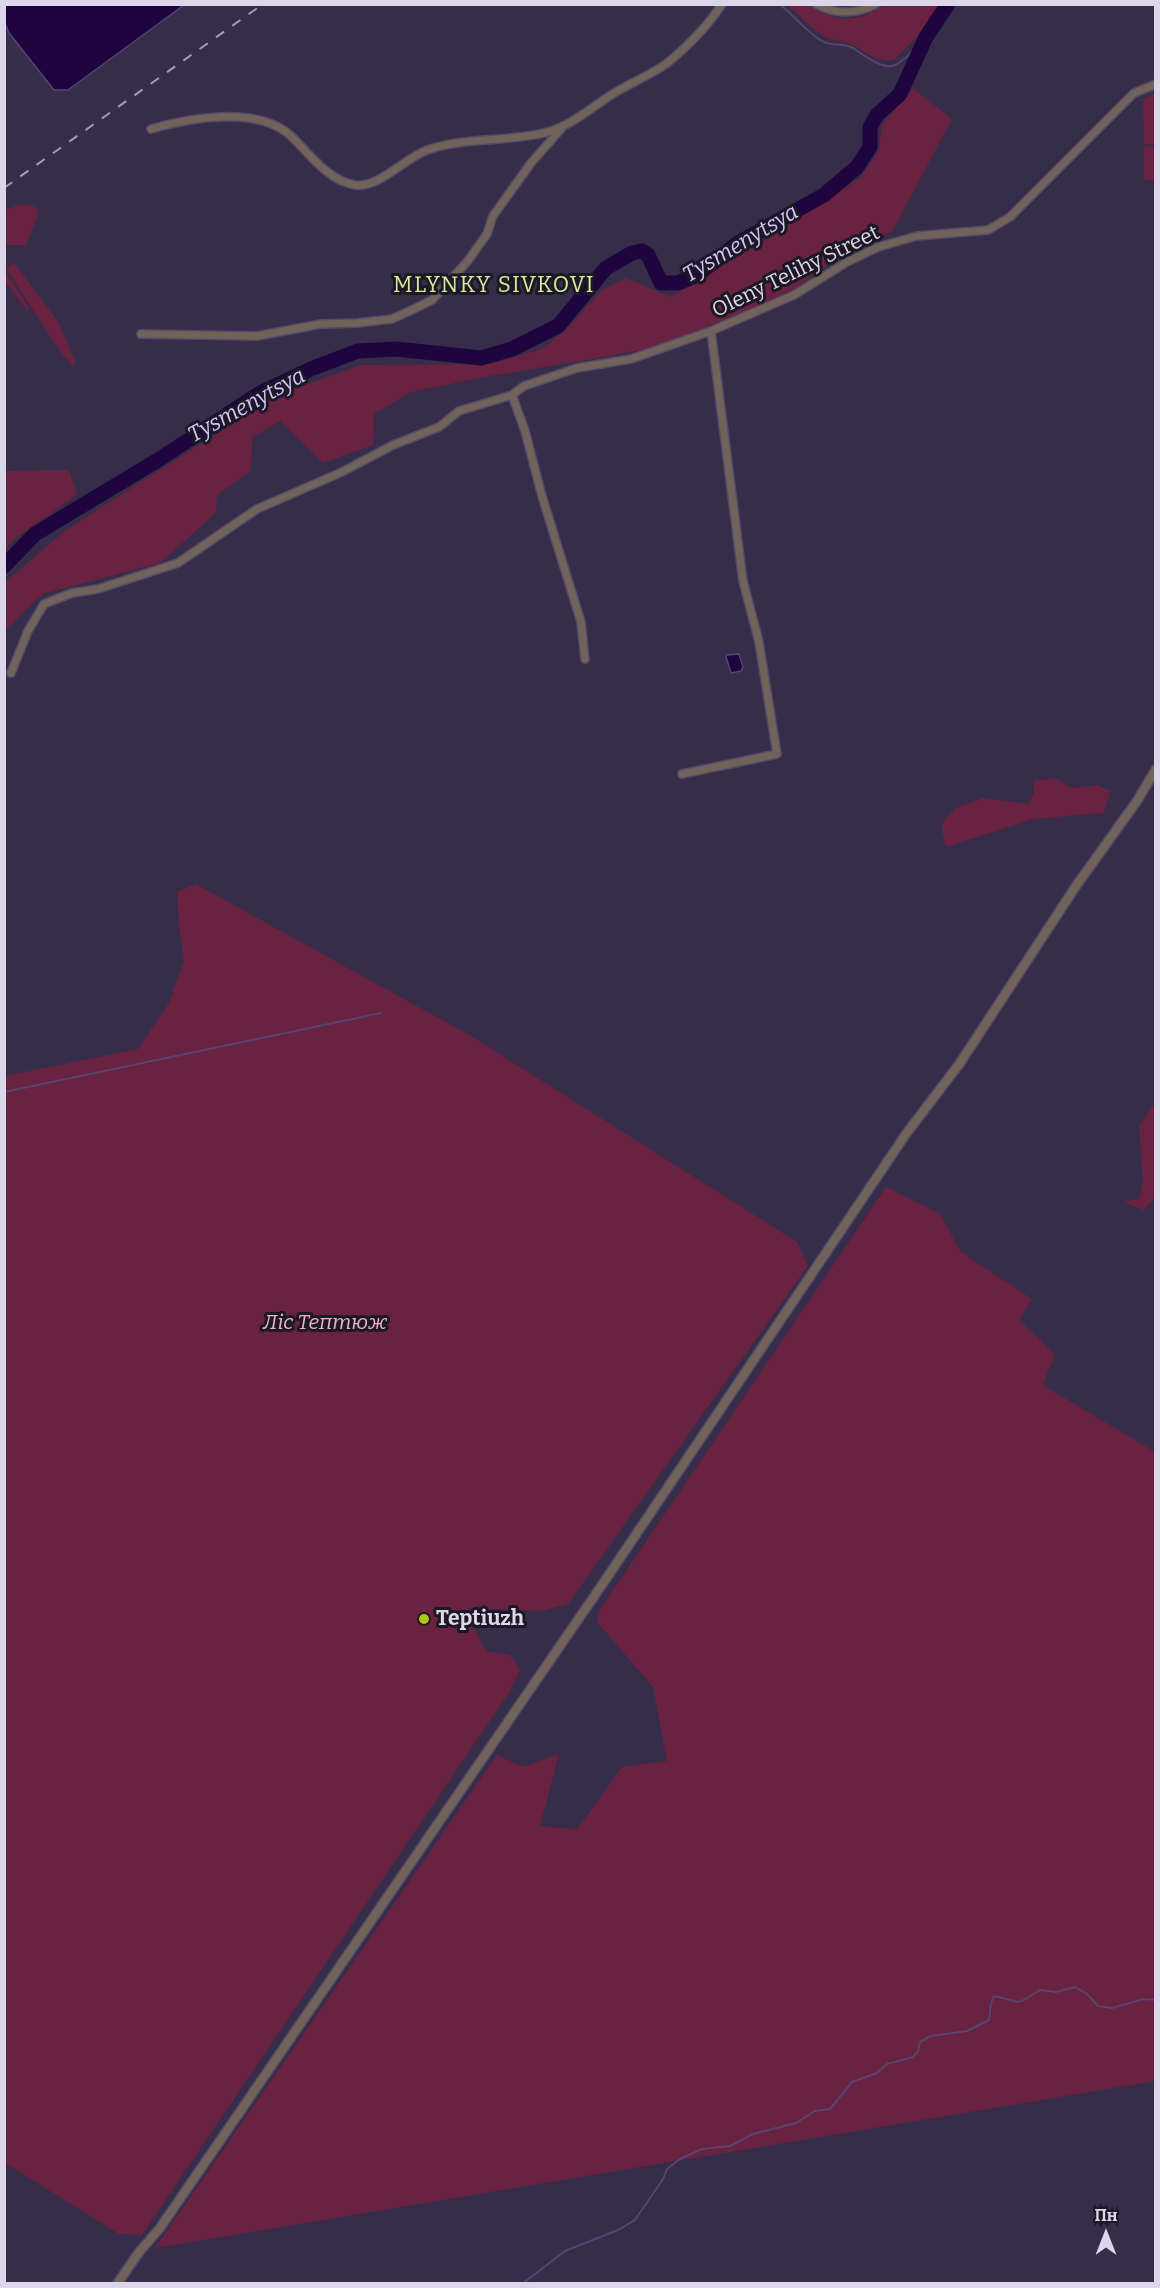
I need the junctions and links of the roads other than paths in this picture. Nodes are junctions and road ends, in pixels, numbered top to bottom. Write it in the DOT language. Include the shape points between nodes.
graph roads {
  1 [pos="722,4"];
  2 [pos="816,4"];
  3 [pos="876,4"];
  4 [pos="1155,84"];
  5 [pos="562,127"];
  6 [pos="151,129"];
  7 [pos="711,331"];
  8 [pos="141,334"];
  9 [pos="512,395"];
  10 [pos="585,659"];
  11 [pos="11,673"];
  12 [pos="1155,769"];
  13 [pos="682,774"];
  14 [pos="117,2283"];
  1 -- 5 [label="street" via="665,65"];
  2 -- 3 [label="street" via="839,12"];
  4 -- 7 [label="street, Oleny Telihy Street" via="1134,93 1000,224 988,230 917,236 878,247 794,295"];
  5 -- 6 [label="street" via="516,138 448,144 406,160 383,178 362,185 339,179 284,130 262,121 210,117"];
  5 -- 8 [label="street" via="493,216 487,234 467,262 432,300 416,308 392,319 321,324 257,336"];
  7 -- 9 [label="street, Oleny Telihy Street" via="631,359 577,368 524,386"];
  7 -- 13 [label="street" via="743,581 759,642 777,754"];
  9 -- 10 [label="street" via="581,622"];
  9 -- 11 [label="street, Oleny Telihy Street" via="459,411 439,427 257,509 178,563 44,604"];
  12 -- 14 [label="street" via="1137,801 975,1040 906,1134 606,1579 160,2228"];
}
